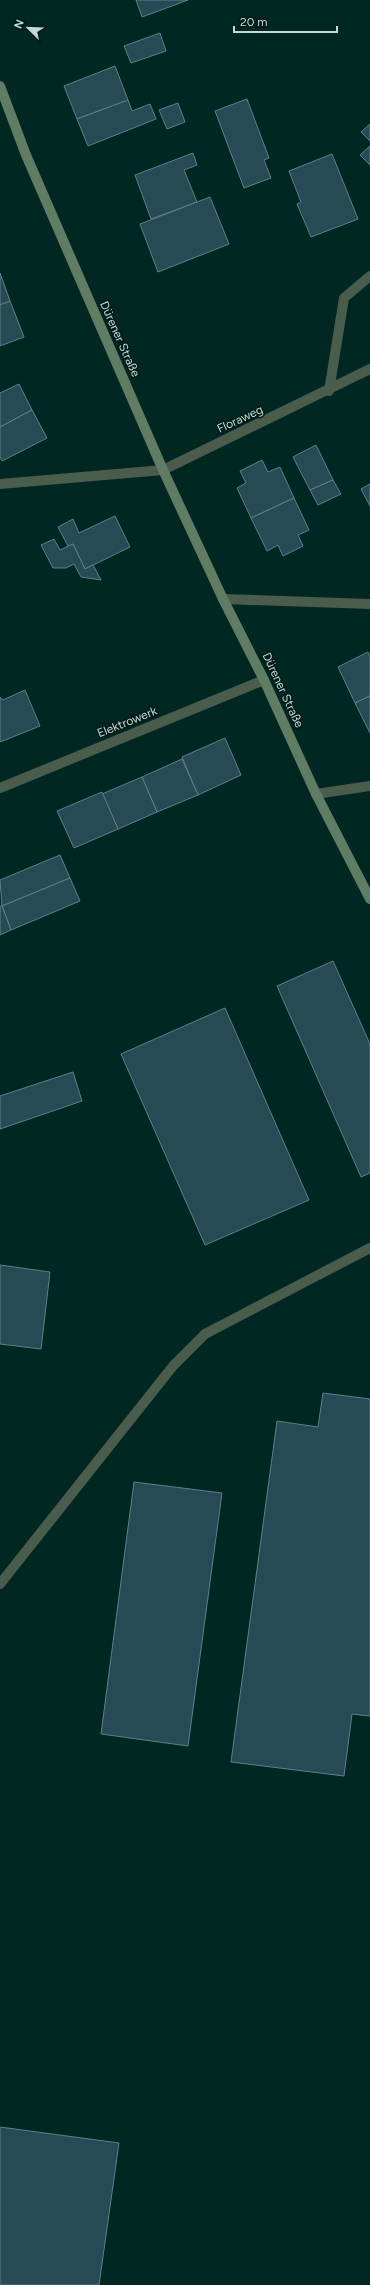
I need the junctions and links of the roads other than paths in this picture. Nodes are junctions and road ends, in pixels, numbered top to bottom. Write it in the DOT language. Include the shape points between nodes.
graph roads {
  1 [pos="0,86"];
  2 [pos="370,276"];
  3 [pos="370,369"];
  4 [pos="329,391"];
  5 [pos="163,470"];
  6 [pos="0,484"];
  7 [pos="223,599"];
  8 [pos="370,604"];
  9 [pos="264,680"];
  10 [pos="370,786"];
  11 [pos="0,788"];
  12 [pos="316,794"];
  13 [pos="370,899"];
  14 [pos="370,1248"];
  15 [pos="0,1584"];
  1 -- 5 [label="street, Dürener Straße" via="26,155"];
  2 -- 4 [label="street" via="344,298"];
  3 -- 4 [label="street, Floraweg"];
  4 -- 5 [label="street, Floraweg"];
  5 -- 6 [label="street"];
  5 -- 7 [label="street, Dürener Straße"];
  7 -- 8 [label="street"];
  7 -- 9 [label="street, Dürener Straße"];
  9 -- 11 [label="street, Elektrowerk"];
  9 -- 12 [label="street, Dürener Straße"];
  10 -- 12 [label="street"];
  12 -- 13 [label="street, Dürener Straße"];
  14 -- 15 [label="street" via="205,1334 173,1366"];
}
